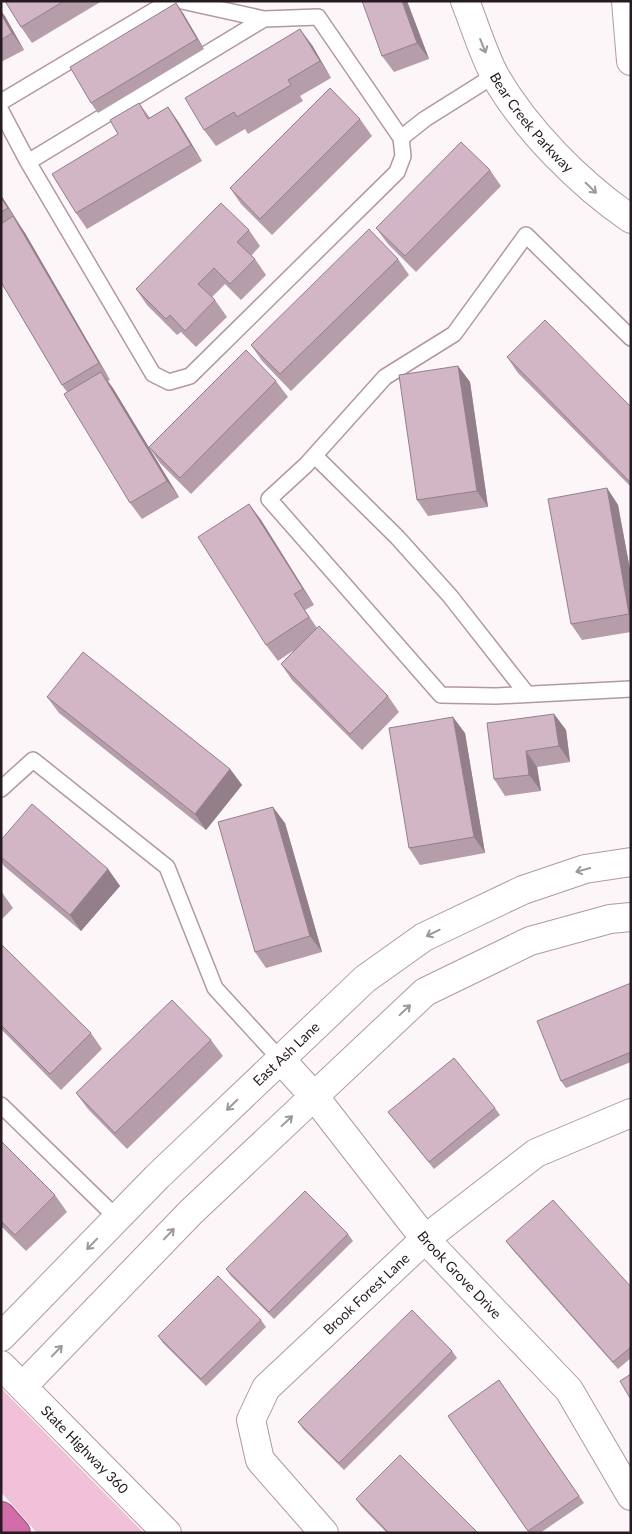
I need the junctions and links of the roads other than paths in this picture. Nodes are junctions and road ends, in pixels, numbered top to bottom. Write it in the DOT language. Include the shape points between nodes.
graph roads {
  1 [pos="170,1"];
  2 [pos="182,1"];
  3 [pos="465,1"];
  4 [pos="626,1"];
  5 [pos="264,19"];
  6 [pos="631,61"];
  7 [pos="495,75"];
  8 [pos="1,102"];
  9 [pos="1,110"];
  10 [pos="401,138"];
  11 [pos="28,162"];
  12 [pos="631,220"];
  13 [pos="631,338"];
  14 [pos="315,456"];
  15 [pos="631,689"];
  16 [pos="526,694"];
  17 [pos="1,789"];
  18 [pos="631,862"];
  19 [pos="631,917"];
  20 [pos="280,1059"];
  21 [pos="314,1096"];
  22 [pos="1,1105"];
  23 [pos="631,1113"];
  24 [pos="117,1218"];
  25 [pos="424,1239"];
  26 [pos="1,1337"];
  27 [pos="1,1365"];
  28 [pos="23,1386"];
  29 [pos="631,1496"];
  30 [pos="1,1516"];
  31 [pos="16,1533"];
  32 [pos="167,1533"];
  33 [pos="324,1533"];
  1 -- 8 [label="lane"];
  2 -- 5 [label="lane"];
  3 -- 7 [label="street, Bear Creek Parkway, one-way"];
  4 -- 6 [label="street"];
  5 -- 10 [label="lane" via="318,17"];
  5 -- 11 [label="lane"];
  7 -- 10 [label="lane"];
  7 -- 12 [label="street, Bear Creek Parkway, one-way" via="534,132 605,202"];
  9 -- 11 [label="lane"];
  10 -- 11 [label="lane" via="403,156 397,172 190,376 169,382 153,374"];
  13 -- 14 [label="lane" via="526,235 454,334 385,377"];
  14 -- 16 [label="lane" via="397,537 450,596"];
  14 -- 16 [label="lane" via="269,499 440,696"];
  15 -- 16 [label="lane"];
  17 -- 20 [label="lane" via="33,760 167,867 215,988"];
  18 -- 20 [label="street, East Ash Lane, one-way" via="585,869 523,890 424,938 365,979"];
  21 -- 19 [label="street, one-way" via="425,992 530,941 610,919"];
  20 -- 21 [label="street, Brook Grove Drive"];
  20 -- 24 [label="street, East Ash Lane, one-way"];
  21 -- 25 [label="street, Brook Grove Drive"];
  28 -- 21 [label="street, one-way" via="190,1212"];
  22 -- 24 [label="lane"];
  23 -- 25 [label="street, Brook Forest Lane" via="536,1153"];
  24 -- 26 [label="street, East Ash Lane, one-way"];
  25 -- 29 [label="street, Brook Grove Drive" via="569,1390"];
  25 -- 33 [label="street, Brook Forest Lane" via="266,1388 251,1420 260,1460"];
  27 -- 28 [label="street, State Highway 360"];
  28 -- 32 [label="street, State Highway 360"];
  30 -- 31 [label="highway"];
}
